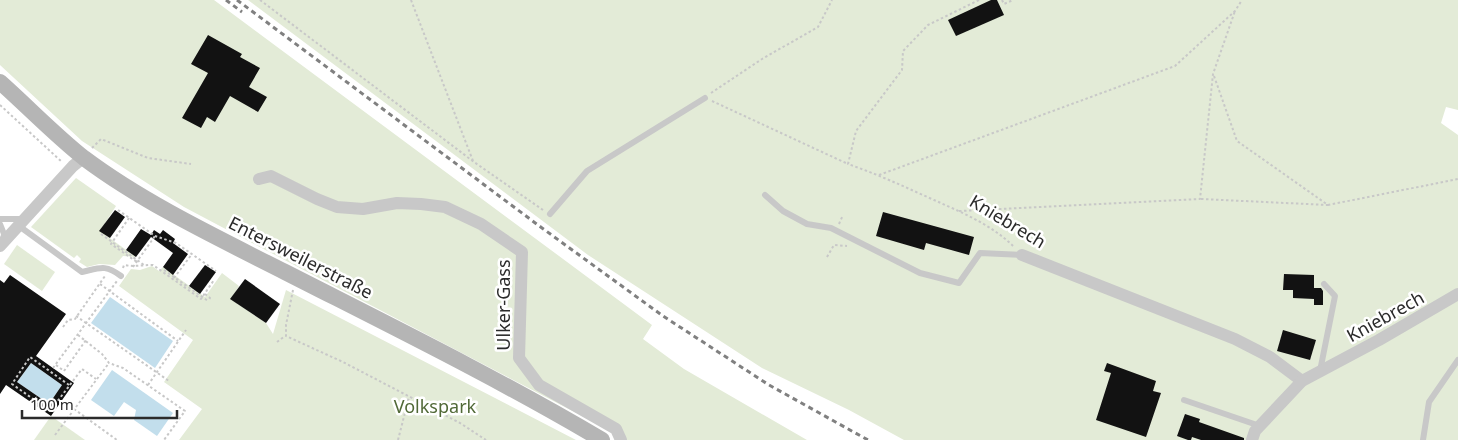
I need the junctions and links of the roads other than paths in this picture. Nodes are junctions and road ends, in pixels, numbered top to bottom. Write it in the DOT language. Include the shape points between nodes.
graph roads {
  1 [pos="0,82"];
  2 [pos="705,98"];
  3 [pos="89,152"];
  4 [pos="259,179"];
  5 [pos="765,195"];
  6 [pos="550,214"];
  7 [pos="0,219"];
  8 [pos="23,222"];
  9 [pos="0,224"];
  10 [pos="1,245"];
  11 [pos="1022,255"];
  12 [pos="121,276"];
  13 [pos="1324,284"];
  14 [pos="1458,294"];
  15 [pos="1458,360"];
  16 [pos="1319,372"];
  17 [pos="1302,381"];
  18 [pos="1184,400"];
  19 [pos="1260,426"];
  20 [pos="602,440"];
  21 [pos="621,440"];
  22 [pos="1252,440"];
  23 [pos="1423,440"];
  1 -- 3 [label="main road, Entersweilerstraße"];
  2 -- 6 [label="lane" via="587,171"];
  3 -- 8 [label="street"];
  3 -- 20 [label="main road, Entersweilerstraße" via="120,182 224,241 421,341"];
  4 -- 21 [label="street, Ulker-Gass" via="271,176 337,207 363,209 405,203 445,207 481,224 522,252 519,358 539,385 616,429"];
  5 -- 11 [label="lane" via="783,212 807,224 831,228 920,273 959,283 980,253"];
  7 -- 8 [label="lane"];
  8 -- 10 [label="street"];
  8 -- 12 [label="lane" via="82,272 111,268"];
  9 -- 10 [label="lane" via="4,234"];
  11 -- 17 [label="street, Kniebrech" via="1235,339 1270,357"];
  13 -- 16 [label="lane" via="1335,296"];
  14 -- 16 [label="street, Kniebrech"];
  15 -- 23 [label="lane" via="1430,402"];
  16 -- 17 [label="street, Kniebrech"];
  17 -- 19 [label="street, Kniebrech"];
  18 -- 19 [label="lane"];
  19 -- 22 [label="street, Kniebrech"];
}
